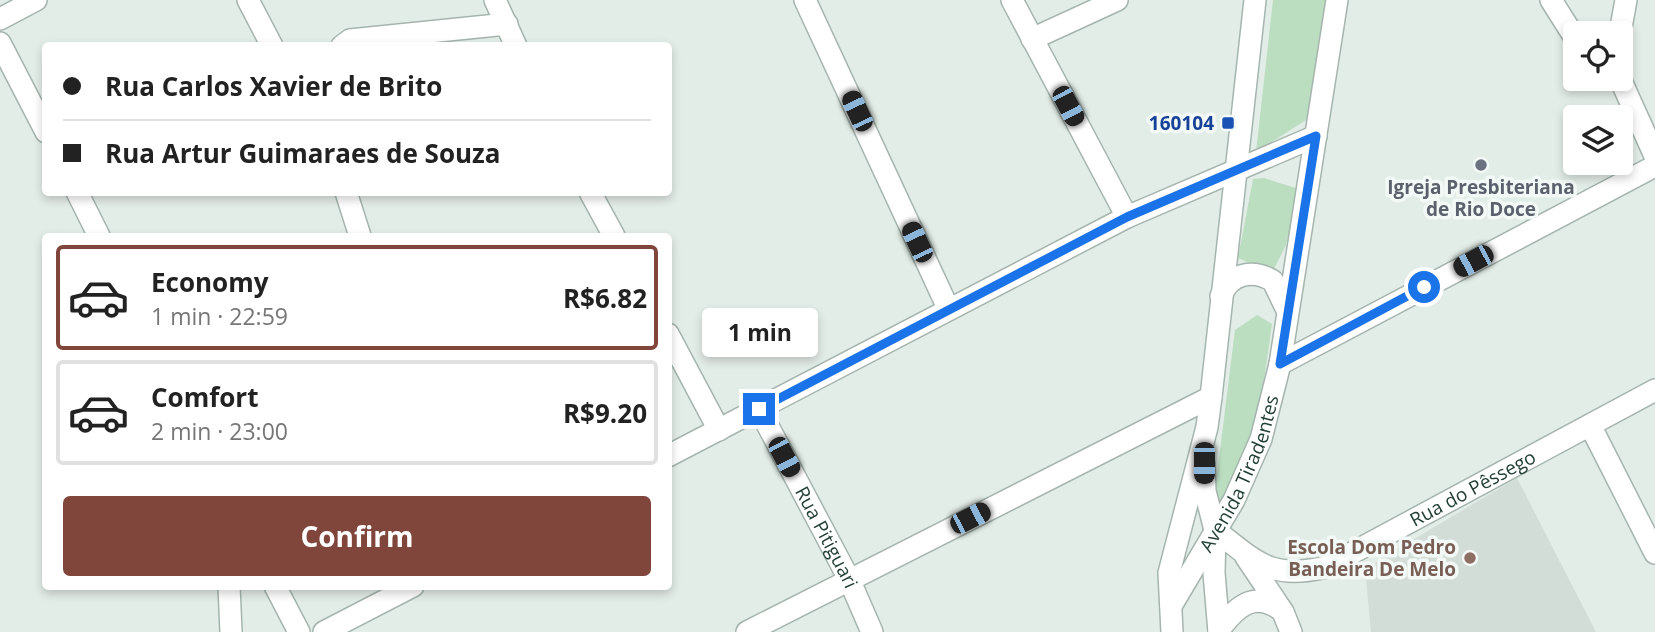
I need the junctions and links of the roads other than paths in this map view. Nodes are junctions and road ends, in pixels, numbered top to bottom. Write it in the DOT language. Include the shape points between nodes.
graph roads {
  1 [pos="36,0"];
  2 [pos="248,0"];
  3 [pos="495,0"];
  4 [pos="805,0"];
  5 [pos="1012,0"];
  6 [pos="1117,0"];
  7 [pos="1255,0"];
  8 [pos="1337,0"];
  9 [pos="1551,0"];
  10 [pos="1626,0"];
  11 [pos="0,19"];
  12 [pos="1564,21"];
  13 [pos="1622,21"];
  14 [pos="507,24"];
  15 [pos="1032,39"];
  16 [pos="270,42"];
  17 [pos="347,42"];
  18 [pos="514,42"];
  19 [pos="0,43"];
  20 [pos="1627,91"];
  21 [pos="42,124"];
  22 [pos="1316,136"];
  23 [pos="1655,156"];
  24 [pos="1655,166"];
  25 [pos="1235,172"];
  26 [pos="79,196"];
  27 [pos="347,196"];
  28 [pos="592,196"];
  29 [pos="1127,217"];
  30 [pos="98,233"];
  31 [pos="359,233"];
  32 [pos="612,233"];
  33 [pos="1220,298"];
  34 [pos="948,308"];
  35 [pos="1288,311"];
  36 [pos="672,344"];
  37 [pos="1280,364"];
  38 [pos="1655,390"];
  39 [pos="1211,397"];
  40 [pos="759,409"];
  41 [pos="1590,425"];
  42 [pos="1207,427"];
  43 [pos="719,430"];
  44 [pos="672,454"];
  45 [pos="1214,530"];
  46 [pos="1243,552"];
  47 [pos="1655,553"];
  48 [pos="849,579"];
  49 [pos="229,590"];
  50 [pos="277,590"];
  51 [pos="405,590"];
  52 [pos="1171,606"];
  53 [pos="1283,612"];
  54 [pos="1219,631"];
  55 [pos="231,632"];
  56 [pos="299,632"];
  57 [pos="324,632"];
  58 [pos="747,632"];
  59 [pos="872,632"];
  60 [pos="1172,632"];
  61 [pos="1291,632"];
  1 -- 11 [label="street"];
  2 -- 16 [label="street"];
  3 -- 14 [label="street"];
  4 -- 34 [label="street"];
  5 -- 15 [label="street"];
  6 -- 15 [label="street"];
  7 -- 25 [label="street, Avenida Tiradentes"];
  8 -- 22 [label="street, Avenida Tiradentes"];
  9 -- 12 [label="street"];
  10 -- 13 [label="street"];
  14 -- 17 [label="street"];
  14 -- 18 [label="street"];
  15 -- 29 [label="street"];
  19 -- 21 [label="street"];
  20 -- 23 [label="street"];
  22 -- 25 [label="street"];
  22 -- 35 [label="street, Avenida Tiradentes"];
  24 -- 37 [label="street"];
  25 -- 29 [label="street"];
  25 -- 33 [label="street, Avenida Tiradentes"];
  26 -- 30 [label="street"];
  27 -- 31 [label="street"];
  28 -- 32 [label="street"];
  29 -- 34 [label="street"];
  33 -- 35 [label="street" via="1237,277 1254,273 1273,281"];
  33 -- 39 [label="street, Avenida Tiradentes"];
  34 -- 40 [label="street"];
  35 -- 37 [label="street, Avenida Tiradentes"];
  36 -- 43 [label="street"];
  37 -- 45 [label="street, Avenida Tiradentes" via="1248,474"];
  38 -- 41 [label="street, Rua do Pêssego"];
  39 -- 42 [label="street, Avenida Tiradentes"];
  39 -- 48 [label="street"];
  40 -- 43 [label="street"];
  40 -- 48 [label="street, Rua Pitiguari"];
  41 -- 46 [label="street, Rua do Pêssego" via="1326,567 1289,574 1272,570"];
  41 -- 47 [label="street"];
  42 -- 45 [label="street" via="1205,491"];
  42 -- 52 [label="street, Avenida Tiradentes" via="1169,573"];
  43 -- 44 [label="street"];
  45 -- 46 [label="street, Rua do Pêssego"];
  45 -- 52 [label="street, Avenida Tiradentes"];
  45 -- 54 [label="street"];
  46 -- 53 [label="street"];
  48 -- 58 [label="street"];
  48 -- 59 [label="street, Rua Pitiguari"];
  49 -- 55 [label="street"];
  50 -- 56 [label="street"];
  51 -- 57 [label="street"];
  52 -- 60 [label="street, Avenida Tiradentes"];
  53 -- 54 [label="street" via="1263,600 1247,601"];
  53 -- 61 [label="street"];
}
